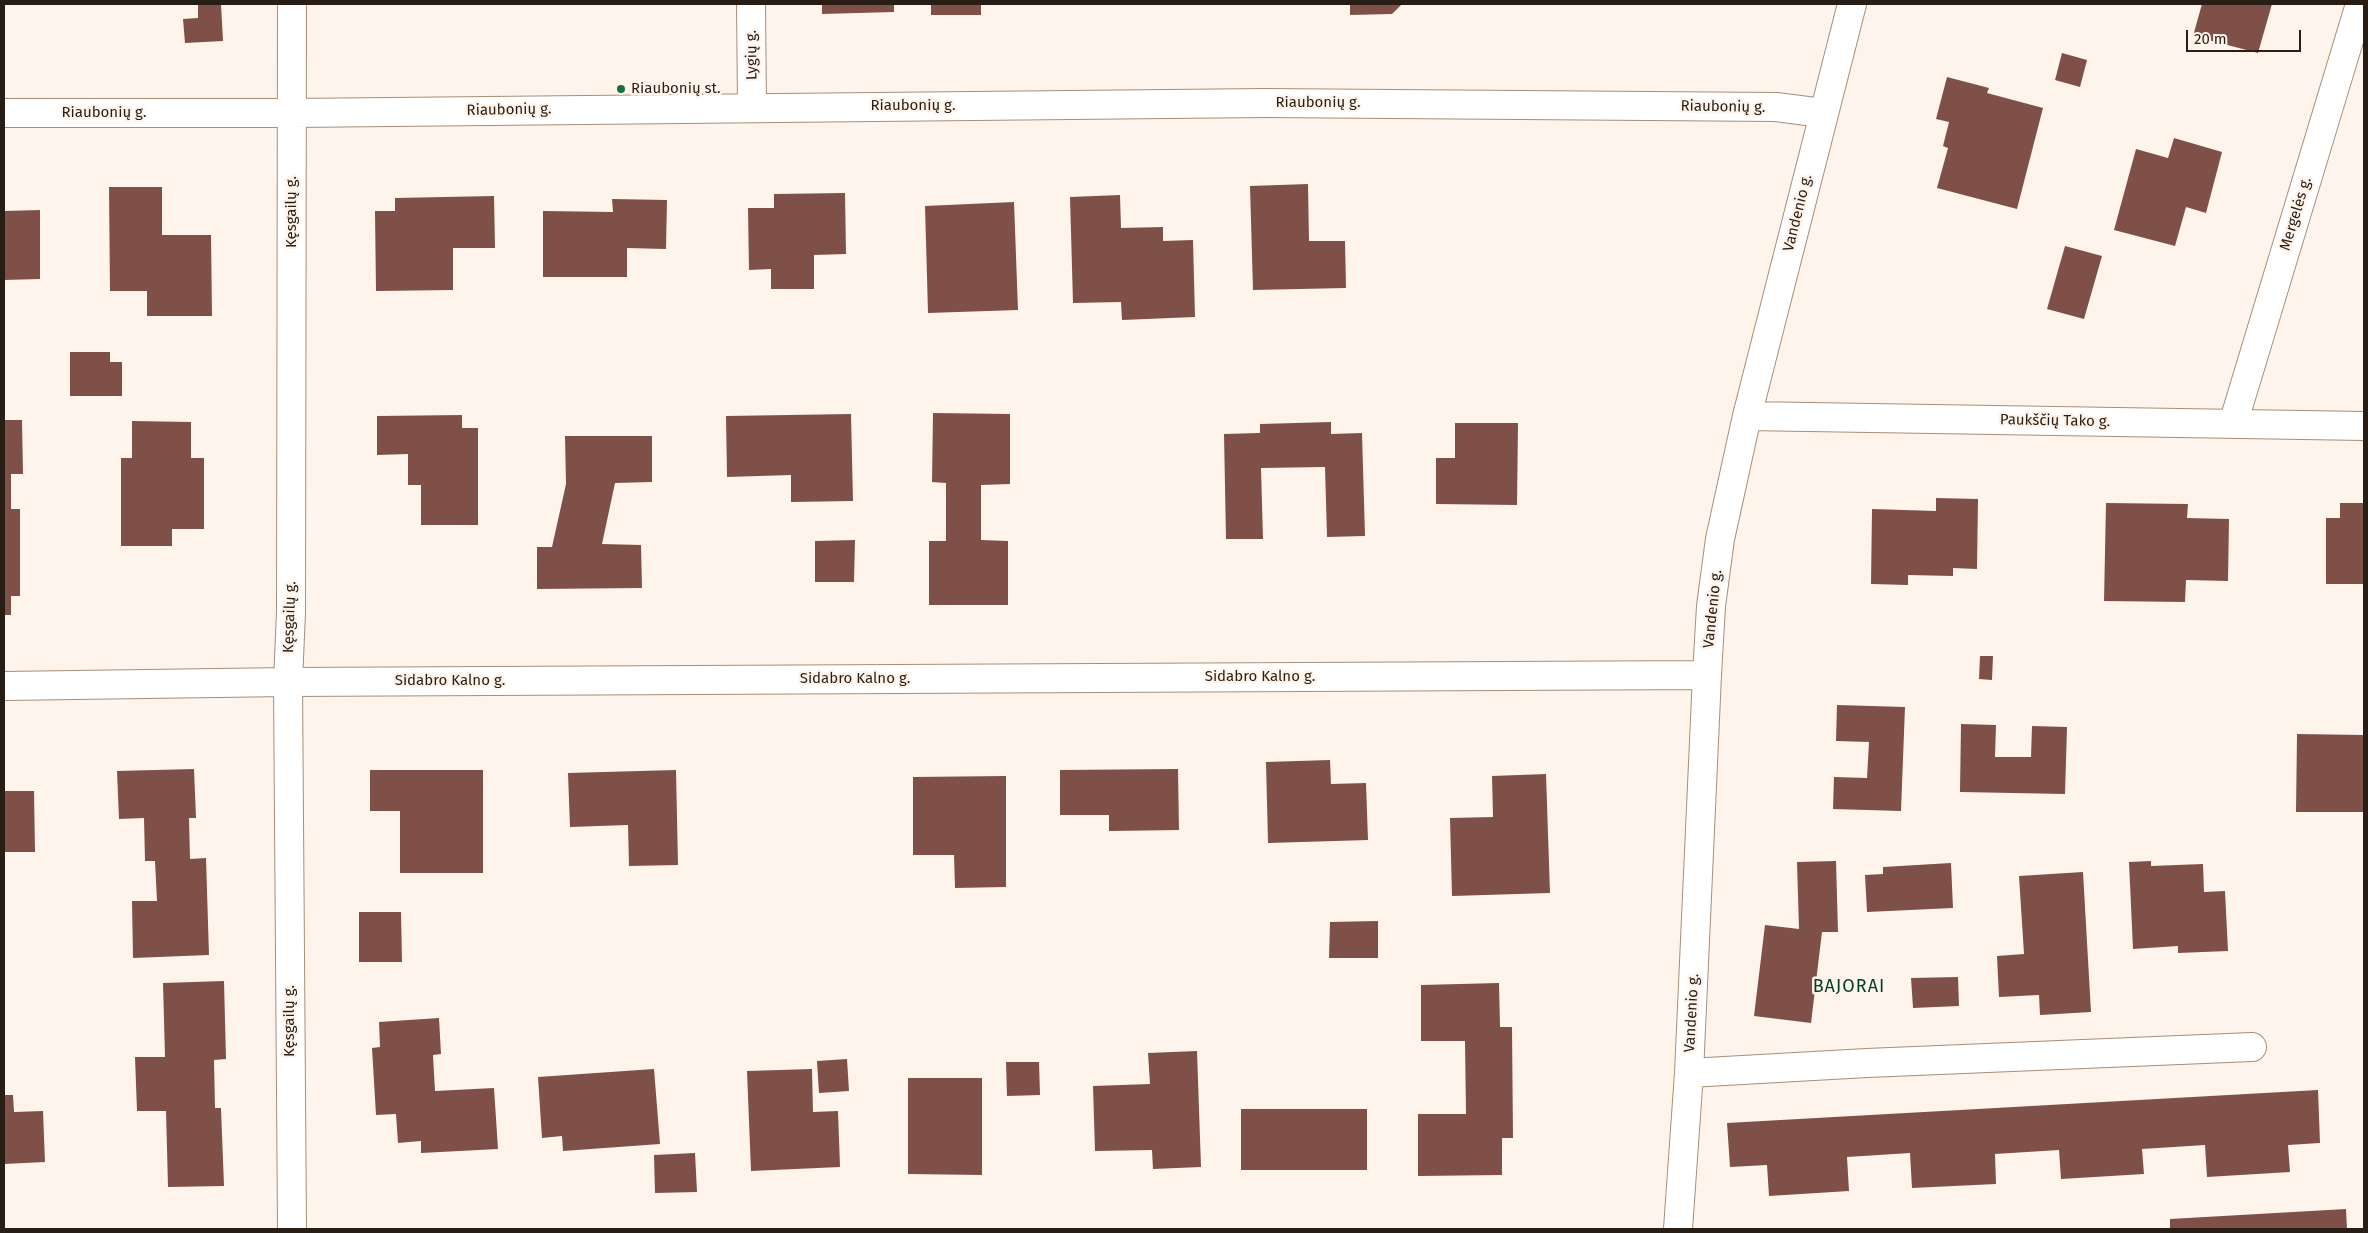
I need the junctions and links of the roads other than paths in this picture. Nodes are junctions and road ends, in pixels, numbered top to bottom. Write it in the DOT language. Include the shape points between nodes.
graph roads {
  1 [pos="292,4"];
  2 [pos="751,4"];
  3 [pos="1852,4"];
  4 [pos="2360,4"];
  5 [pos="752,107"];
  6 [pos="4,113"];
  7 [pos="293,113"];
  8 [pos="1823,113"];
  9 [pos="1747,416"];
  10 [pos="2233,424"];
  11 [pos="2364,426"];
  12 [pos="1707,675"];
  13 [pos="288,682"];
  14 [pos="4,686"];
  15 [pos="2252,1047"];
  16 [pos="1689,1073"];
  17 [pos="292,1229"];
  18 [pos="1678,1229"];
  1 -- 7 [label="street, Kęsgailų g."];
  2 -- 5 [label="street, Lygių g."];
  3 -- 8 [label="street, Vandenio g."];
  4 -- 10 [label="street, Mergelės g."];
  5 -- 7 [label="street, Riaubonių g."];
  5 -- 8 [label="street, Riaubonių g." via="1265,103 1776,108"];
  6 -- 7 [label="street, Riaubonių g."];
  7 -- 13 [label="street, Kęsgailų g."];
  8 -- 9 [label="street, Vandenio g."];
  9 -- 10 [label="street, Paukščių Tako g."];
  9 -- 12 [label="street, Vandenio g." via="1720,539 1711,606"];
  10 -- 11 [label="street, Paukščių Tako g."];
  12 -- 13 [label="street, Sidabro Kalno g."];
  12 -- 16 [label="street, Vandenio g."];
  13 -- 14 [label="street, Sidabro Kalno g."];
  13 -- 17 [label="street, Kęsgailų g."];
  15 -- 16 [label="street"];
  16 -- 18 [label="street, Vandenio g."];
}
